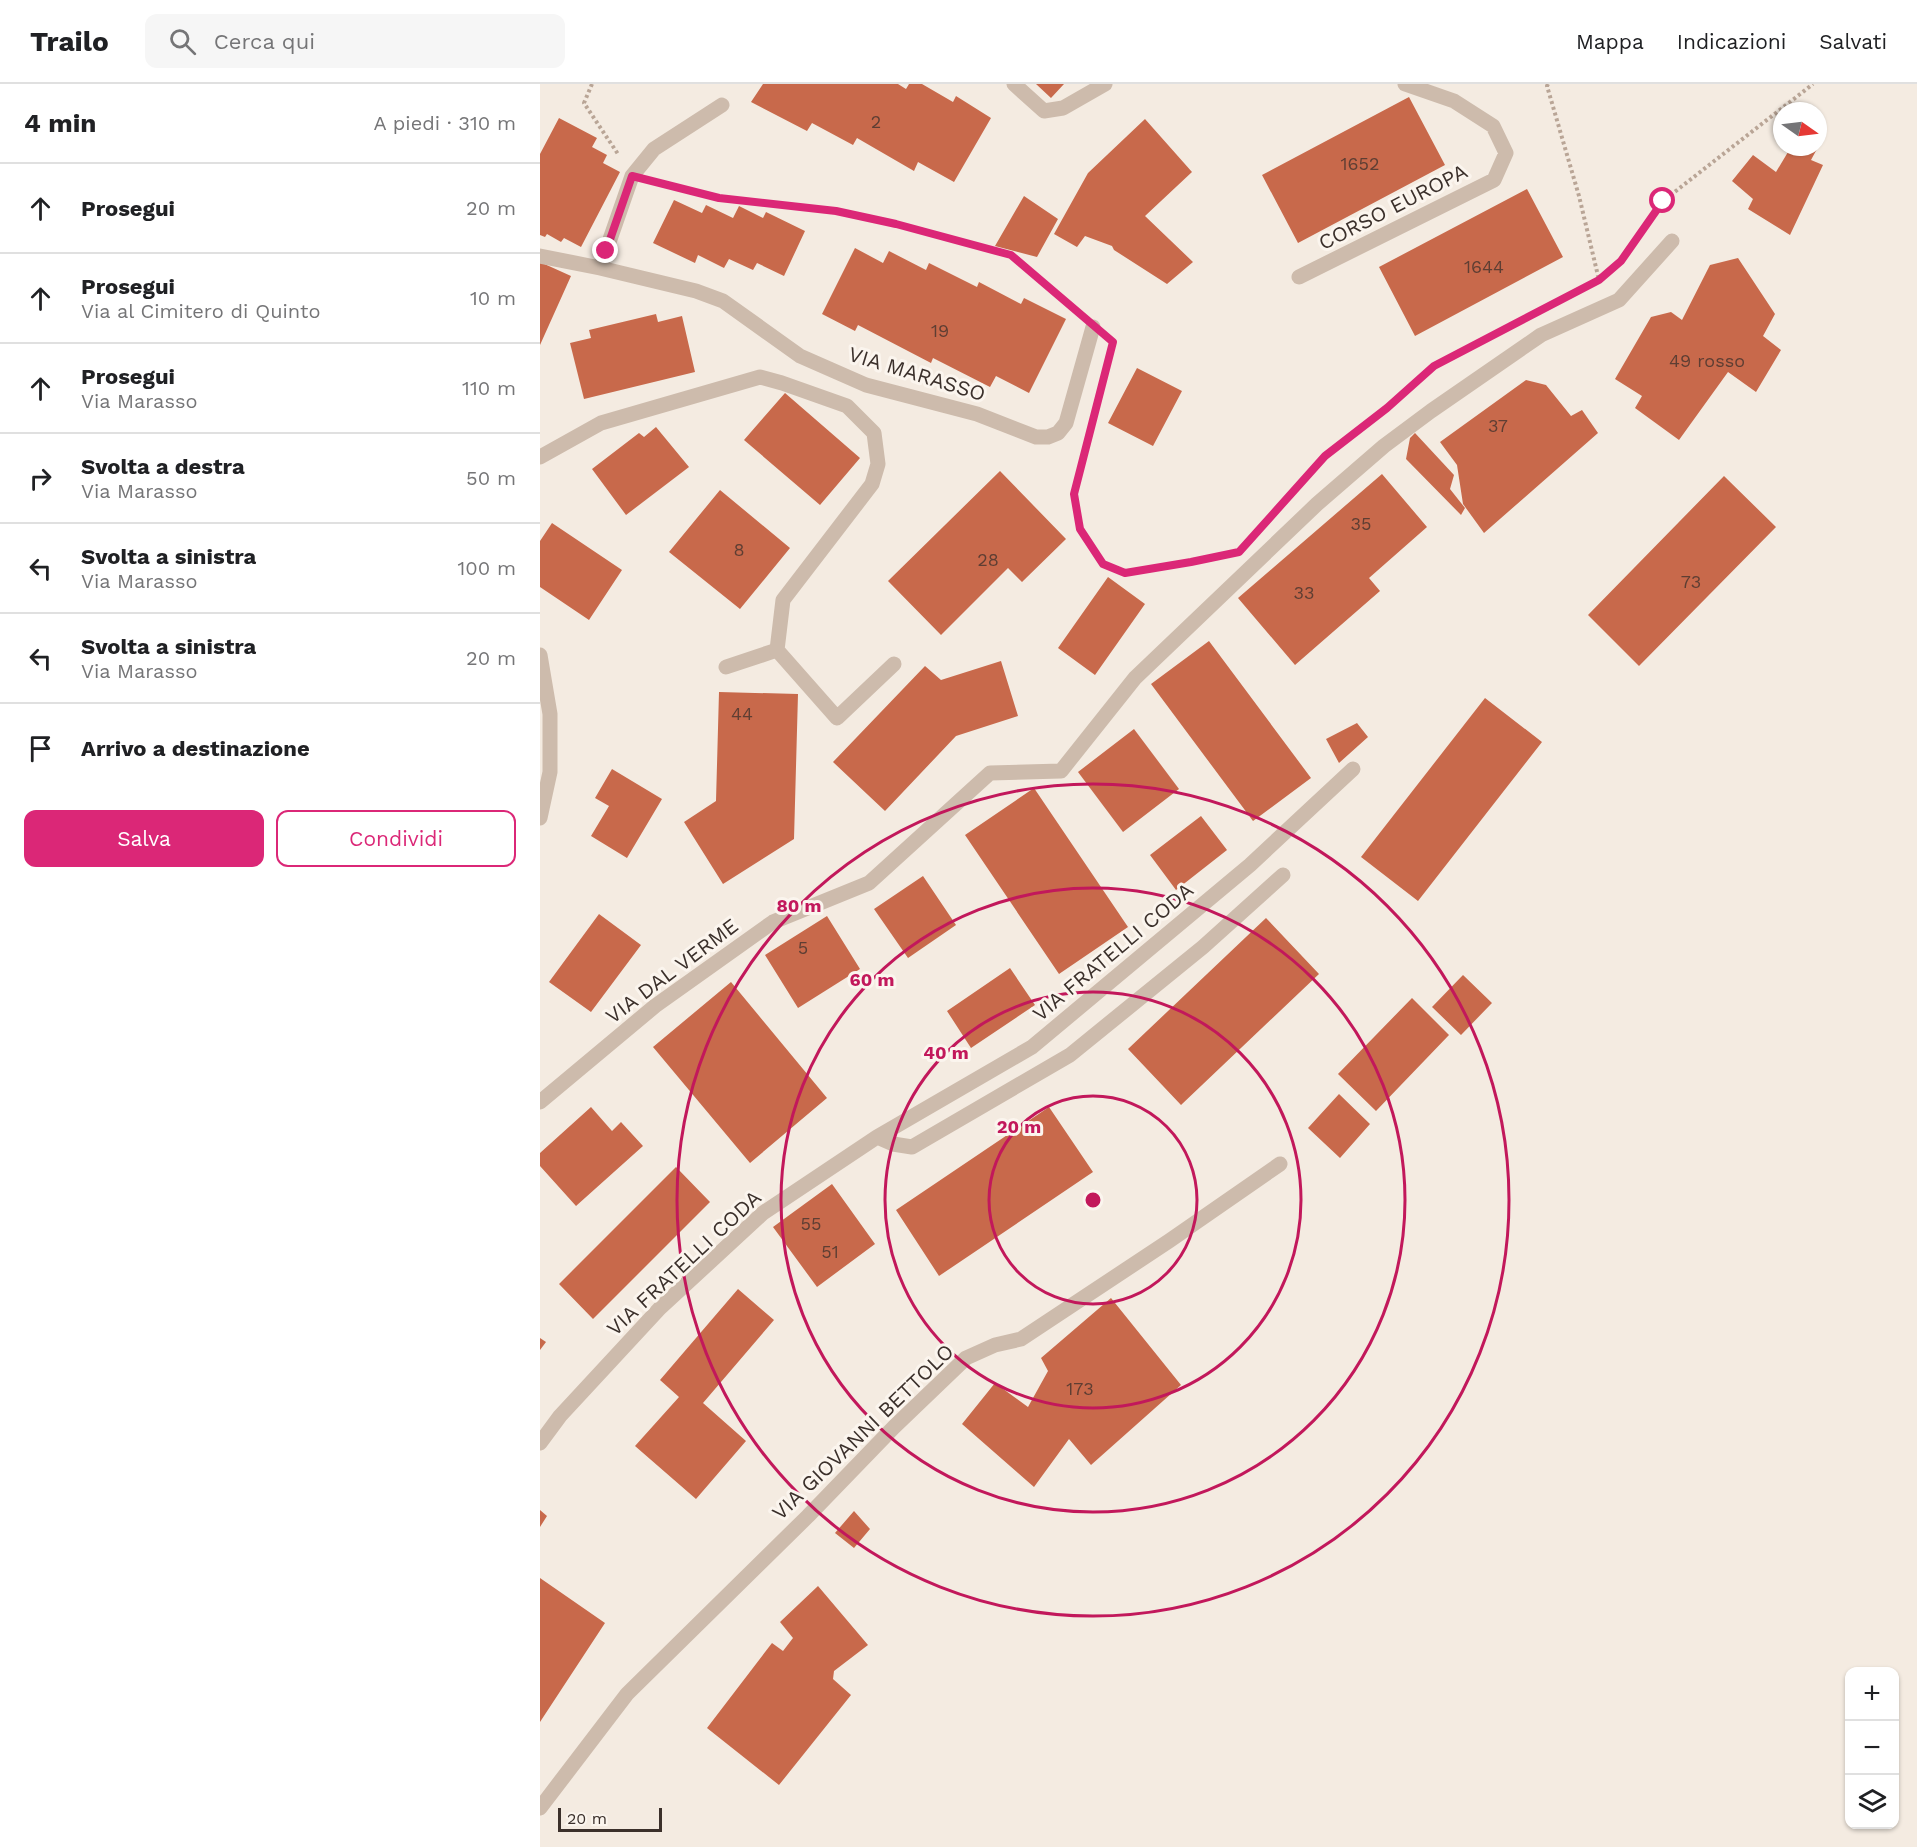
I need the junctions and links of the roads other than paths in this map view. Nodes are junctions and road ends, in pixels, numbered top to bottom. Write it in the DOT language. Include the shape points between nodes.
graph roads {
  1 [pos="1014,84"];
  2 [pos="1105,84"];
  3 [pos="1405,84"];
  4 [pos="722,105"];
  5 [pos="1672,241"];
  6 [pos="540,256"];
  7 [pos="600,268"];
  8 [pos="1299,277"];
  9 [pos="1093,327"];
  10 [pos="540,457"];
  11 [pos="777,650"];
  12 [pos="540,655"];
  13 [pos="894,664"];
  14 [pos="726,667"];
  15 [pos="1353,769"];
  16 [pos="540,818"];
  17 [pos="1283,875"];
  18 [pos="540,1102"];
  19 [pos="877,1137"];
  20 [pos="1280,1164"];
  21 [pos="540,1443"];
  22 [pos="540,1808"];
  1 -- 2 [label="street" via="1044,111 1063,108"];
  3 -- 8 [label="street, CORSO EUROPA" via="1454,102 1493,126 1506,153 1494,180"];
  4 -- 7 [label="street" via="654,149 632,176"];
  5 -- 18 [label="street, VIA DAL VERME" via="1619,300 1541,335 1375,453 1135,678 1061,771 990,773 869,883 773,922 655,1006"];
  6 -- 7 [label="street, VIA MARASSO"];
  7 -- 9 [label="street, VIA MARASSO" via="723,301 800,356 866,385 977,414 1036,437 1058,433 1066,423"];
  10 -- 11 [label="street" via="601,423 760,377 847,406 874,433 878,464 872,484 783,600"];
  11 -- 13 [label="street" via="837,718"];
  11 -- 14 [label="street"];
  12 -- 16 [label="street" via="550,714 550,772"];
  15 -- 19 [label="street, VIA FRATELLI CODA" via="1250,865 1032,1047"];
  17 -- 19 [label="street" via="1203,947 1070,1055 912,1147"];
  19 -- 21 [label="street, VIA FRATELLI CODA" via="763,1213 660,1308"];
  20 -- 22 [label="street, VIA GIOVANNI BETTOLO" via="1022,1339 966,1358 627,1694"];
}
